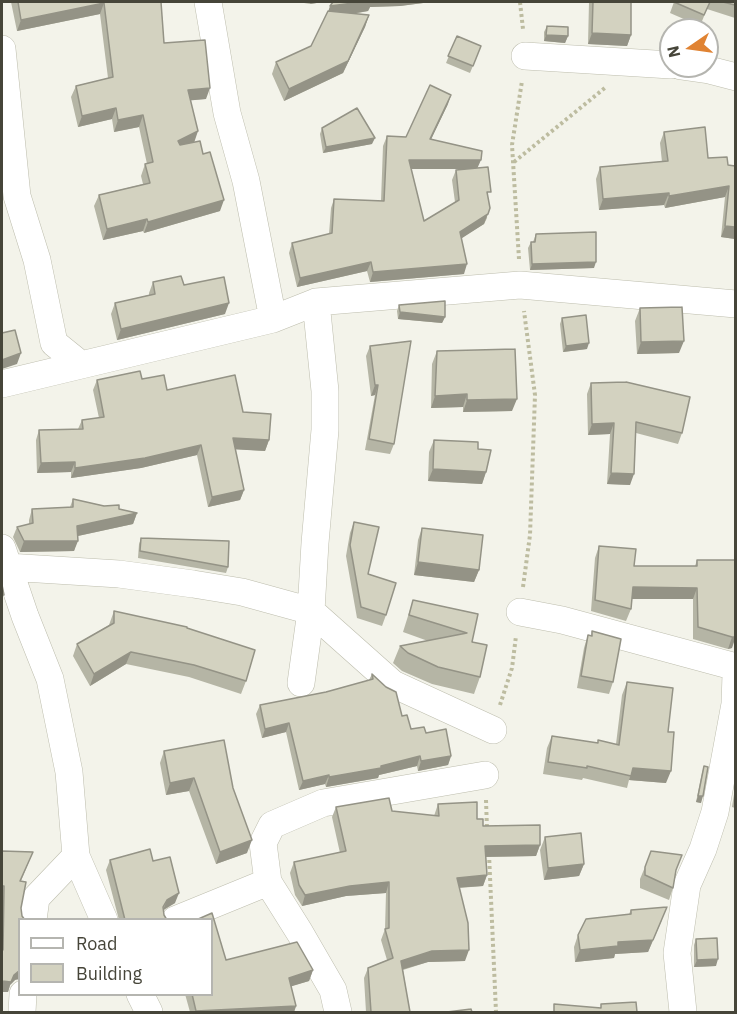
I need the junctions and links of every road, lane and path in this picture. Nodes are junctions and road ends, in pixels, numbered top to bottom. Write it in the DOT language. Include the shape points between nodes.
graph roads {
  1 [pos="208,2"];
  2 [pos="520,2"];
  3 [pos="2,49"];
  4 [pos="525,56"];
  5 [pos="634,64"];
  6 [pos="659,65"];
  7 [pos="719,72"];
  8 [pos="735,76"];
  9 [pos="513,163"];
  10 [pos="520,285"];
  11 [pos="316,302"];
  12 [pos="735,304"];
  13 [pos="273,319"];
  14 [pos="81,364"];
  15 [pos="2,384"];
  16 [pos="4,558"];
  17 [pos="311,611"];
  18 [pos="520,612"];
  19 [pos="735,667"];
  20 [pos="735,674"];
  21 [pos="301,683"];
  22 [pos="493,730"];
  23 [pos="485,775"];
  24 [pos="488,834"];
  25 [pos="488,846"];
  26 [pos="76,856"];
  27 [pos="268,882"];
  28 [pos="33,918"];
  29 [pos="103,918"];
  30 [pos="180,918"];
  31 [pos="23,996"];
  32 [pos="141,996"];
  33 [pos="22,1012"];
  34 [pos="149,1012"];
  35 [pos="338,1012"];
  36 [pos="496,1012"];
  37 [pos="683,1012"];
  1 -- 13 [label="street" via="227,113 246,181"];
  2 -- 4 [label="path"];
  3 -- 14 [label="street" via="17,196 37,260 54,343"];
  4 -- 5 [label="street"];
  4 -- 9 [label="path"];
  5 -- 6 [label="street"];
  5 -- 9 [label="path"];
  7 -- 8 [label="street"];
  9 -- 10 [label="path"];
  10 -- 11 [label="street"];
  10 -- 12 [label="street"];
  10 -- 18 [label="path" via="536,395 530,535"];
  11 -- 13 [label="street"];
  11 -- 17 [label="street" via="325,430"];
  13 -- 14 [label="street"];
  14 -- 15 [label="street"];
  16 -- 17 [label="street" via="242,592"];
  16 -- 26 [label="street" via="50,679 69,772"];
  17 -- 21 [label="street"];
  17 -- 22 [label="street" via="393,684"];
  18 -- 19 [label="street"];
  18 -- 22 [label="path" via="512,668"];
  20 -- 37 [label="street" via="735,704 715,812 687,885 677,953"];
  23 -- 24 [label="path"];
  23 -- 27 [label="street" via="323,803 272,825 263,843"];
  25 -- 36 [label="path"];
  26 -- 28 [label="street" via="36,898"];
  26 -- 29 [label="street"];
  27 -- 30 [label="street"];
  27 -- 35 [label="street" via="333,990"];
  31 -- 33 [label="street"];
  32 -- 34 [label="street"];
}
